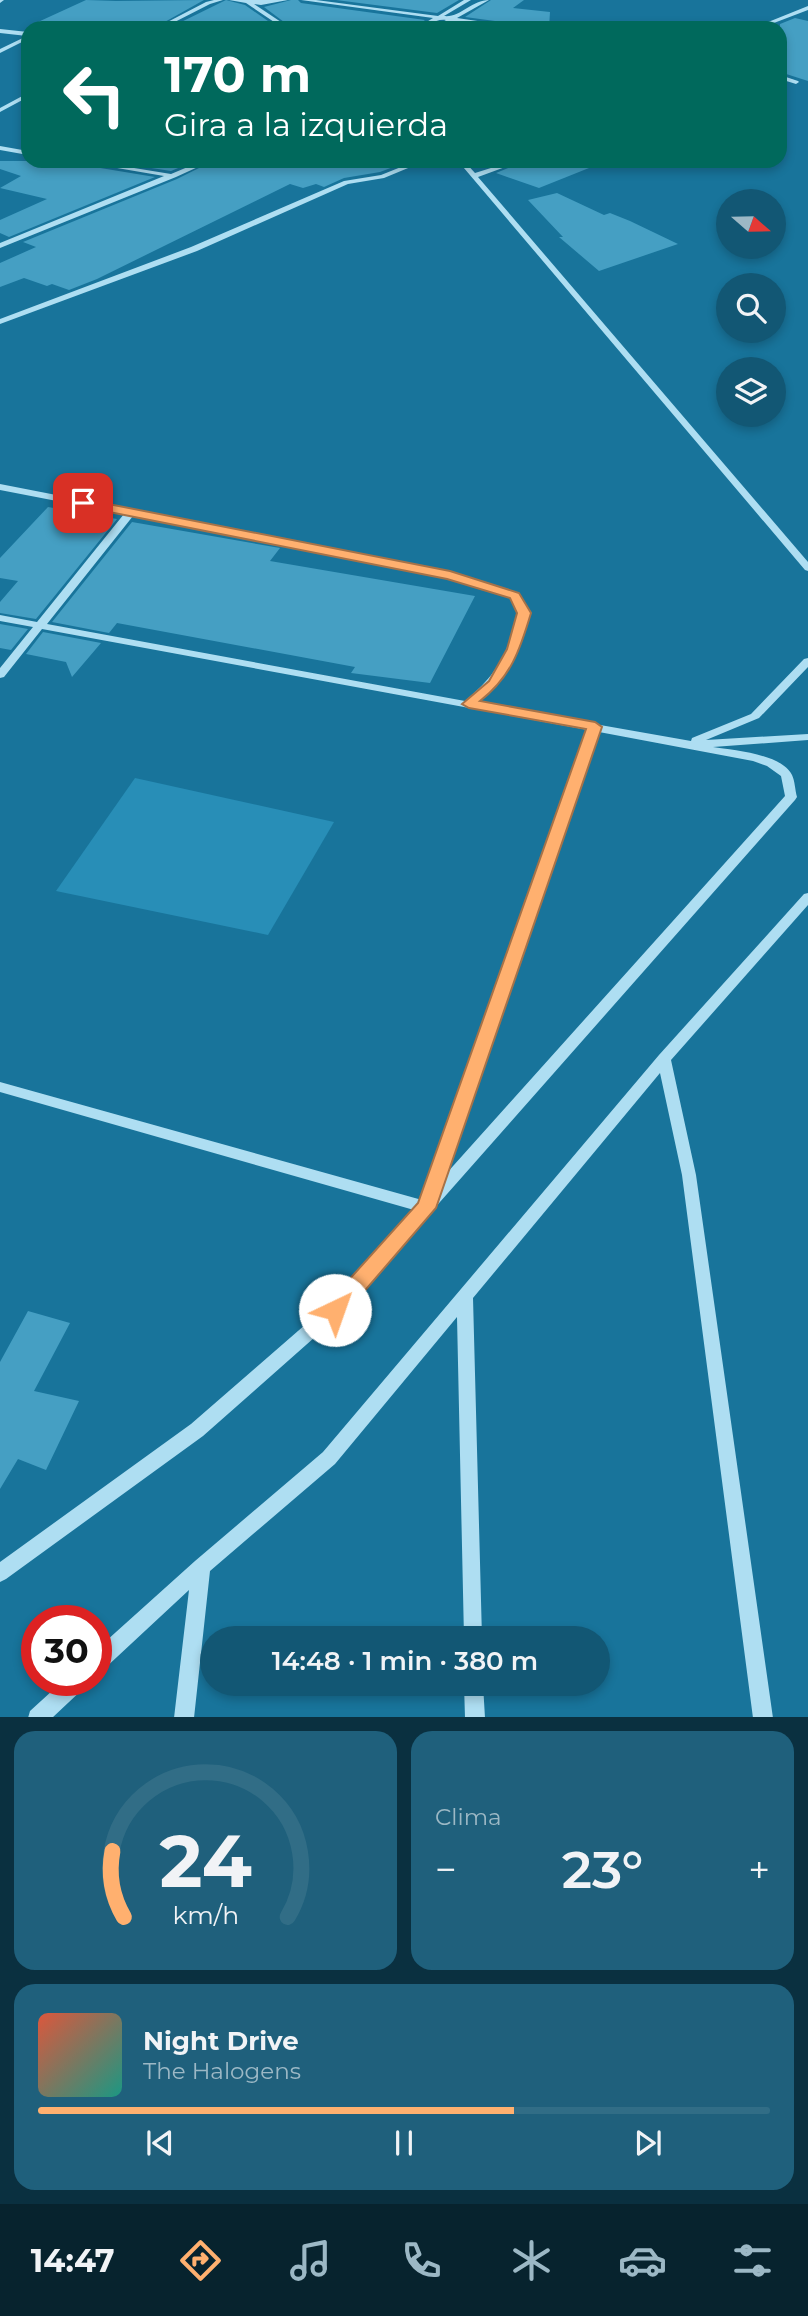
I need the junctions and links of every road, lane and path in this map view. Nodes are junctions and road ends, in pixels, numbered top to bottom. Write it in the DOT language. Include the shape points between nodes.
graph roads {
  1 [pos="220,0"];
  2 [pos="232,0"];
  3 [pos="285,0"];
  4 [pos="304,0"];
  5 [pos="468,0"];
  6 [pos="486,0"];
  7 [pos="208,3"];
  8 [pos="249,3"];
  9 [pos="808,8"];
  10 [pos="439,17"];
  11 [pos="452,19"];
  12 [pos="173,21"];
  13 [pos="276,21"];
  14 [pos="432,21"];
  15 [pos="448,21"];
  16 [pos="468,21"];
  17 [pos="774,21"];
  18 [pos="0,31"];
  19 [pos="21,35"];
  20 [pos="21,40"];
  21 [pos="0,51"];
  22 [pos="787,79"];
  23 [pos="796,82"];
  24 [pos="21,99"];
  25 [pos="0,110"];
  26 [pos="0,148"];
  27 [pos="21,152"];
  28 [pos="123,168"];
  29 [pos="192,168"];
  30 [pos="404,168"];
  31 [pos="467,168"];
  32 [pos="498,168"];
  33 [pos="174,176"];
  34 [pos="474,176"];
  35 [pos="0,246"];
  36 [pos="0,322"];
  37 [pos="0,487"];
  38 [pos="131,512"];
  39 [pos="808,568"];
  40 [pos="0,618"];
  41 [pos="40,627"];
  42 [pos="808,661"];
  43 [pos="0,676"];
  44 [pos="469,704"];
  45 [pos="595,727"];
  46 [pos="808,737"];
  47 [pos="685,745"];
  48 [pos="808,897"];
  49 [pos="664,1059"];
  50 [pos="0,1087"];
  51 [pos="426,1208"];
  52 [pos="465,1297"];
  53 [pos="201,1567"];
  54 [pos="0,1573"];
  55 [pos="473,1626"];
  56 [pos="112,1648"];
  57 [pos="60,1696"];
  58 [pos="474,1696"];
  59 [pos="37,1717"];
  60 [pos="184,1717"];
  61 [pos="475,1717"];
  62 [pos="763,1717"];
  1 -- 7 [label="street"];
  2 -- 8 [label="street"];
  3 -- 8 [label="street"];
  4 -- 10 [label="street"];
  5 -- 10 [label="street"];
  6 -- 11 [label="street"];
  7 -- 12 [label="street"];
  8 -- 13 [label="street"];
  9 -- 17 [label="street"];
  10 -- 11 [label="street"];
  10 -- 14 [label="street"];
  11 -- 15 [label="street"];
  11 -- 16 [label="street"];
  18 -- 19 [label="street"];
  20 -- 21 [label="street"];
  22 -- 23 [label="street"];
  24 -- 25 [label="street"];
  26 -- 27 [label="street"];
  28 -- 33 [label="street"];
  29 -- 33 [label="street"];
  30 -- 36 [label="street" via="382,177 346,182 194,248"];
  31 -- 34 [label="street"];
  32 -- 34 [label="street"];
  33 -- 35 [label="street"];
  34 -- 39 [label="street"];
  37 -- 38 [label="street"];
  38 -- 41 [label="street"];
  38 -- 44 [label="street" via="450,575 515,596 524,613 513,649 494,684"];
  40 -- 41 [label="street"];
  41 -- 43 [label="street"];
  41 -- 44 [label="street"];
  42 -- 47 [label="street" via="755,716"];
  44 -- 45 [label="street"];
  45 -- 47 [label="street"];
  45 -- 51 [label="street"];
  46 -- 47 [label="street"];
  47 -- 51 [label="street" via="771,763 786,774 791,797"];
  48 -- 49 [label="street"];
  49 -- 52 [label="street"];
  49 -- 62 [label="street" via="689,1175"];
  50 -- 51 [label="street"];
  51 -- 54 [label="street" via="335,1310 197,1430"];
  52 -- 53 [label="street" via="329,1458"];
  52 -- 55 [label="street"];
  53 -- 56 [label="street"];
  53 -- 60 [label="street"];
  57 -- 59 [label="street"];
  58 -- 61 [label="street"];
}
